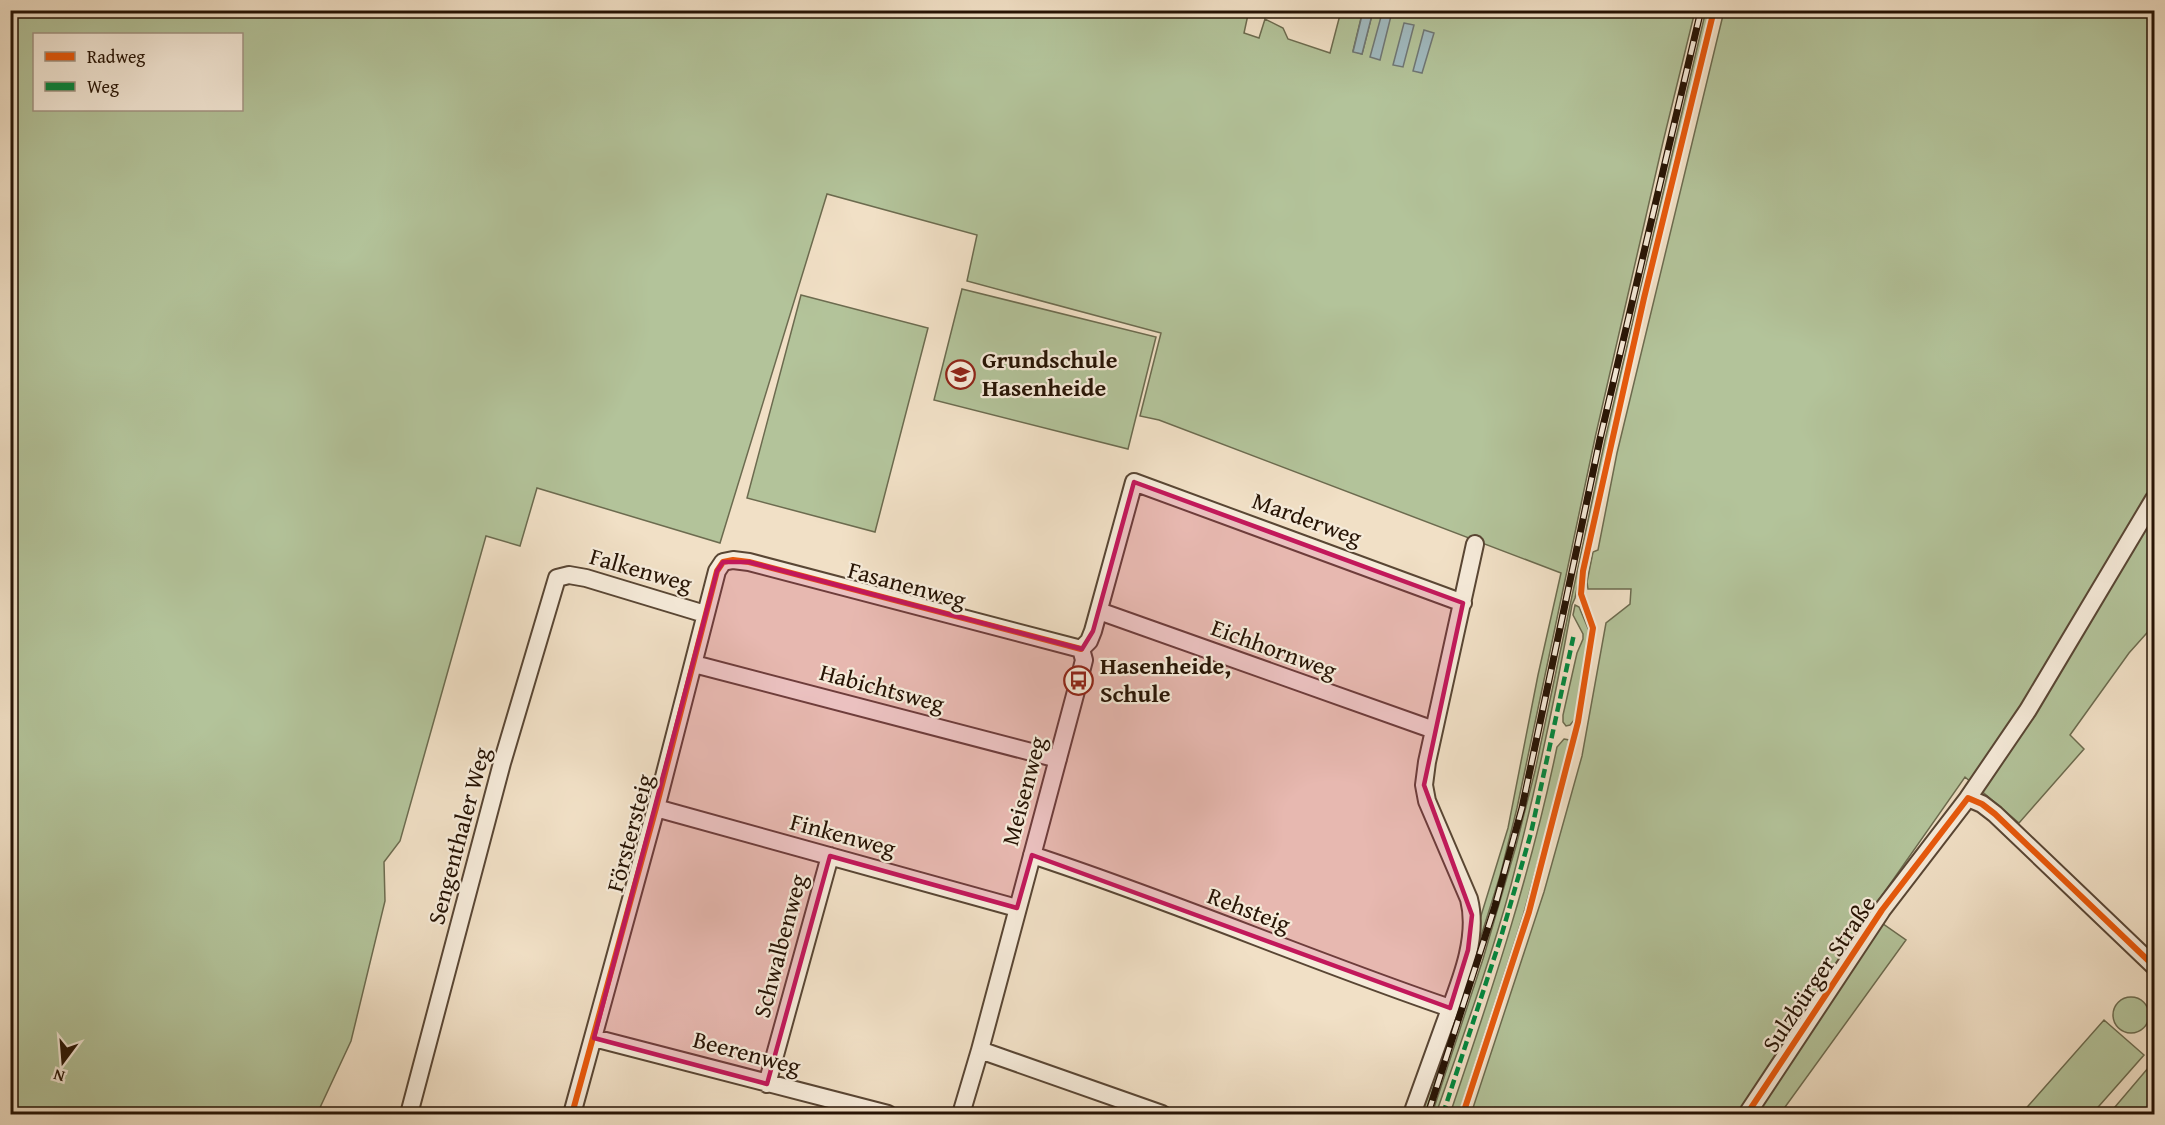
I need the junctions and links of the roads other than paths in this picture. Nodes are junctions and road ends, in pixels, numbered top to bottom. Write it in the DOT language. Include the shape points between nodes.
graph roads {
  1 [pos="1134,482"];
  2 [pos="2154,499"];
  3 [pos="1475,544"];
  4 [pos="723,562"];
  5 [pos="563,575"];
  6 [pos="1462,603"];
  7 [pos="1099,611"];
  8 [pos="705,614"];
  9 [pos="1081,649"];
  10 [pos="694,664"];
  11 [pos="1434,730"];
  12 [pos="1058,759"];
  13 [pos="1968,798"];
  14 [pos="656,808"];
  15 [pos="1032,855"];
  16 [pos="830,856"];
  17 [pos="1017,908"];
  18 [pos="2154,966"];
  19 [pos="1450,1008"];
  20 [pos="594,1038"];
  21 [pos="980,1050"];
  22 [pos="767,1084"];
  23 [pos="409,1114"];
  24 [pos="572,1114"];
  25 [pos="888,1114"];
  26 [pos="961,1114"];
  27 [pos="1162,1114"];
  28 [pos="1412,1114"];
  29 [pos="1747,1114"];
  1 -- 6 [label="street, Marderweg"];
  1 -- 7 [label="street, Meisenweg"];
  2 -- 13 [label="street, Sulzbürger Straße" via="2028,710"];
  3 -- 6 [label="street"];
  4 -- 8 [label="street, Förstersteig"];
  4 -- 9 [label="street, Fasanenweg" via="759,565"];
  5 -- 8 [label="street, Falkenweg" via="586,578"];
  5 -- 23 [label="street, Sengenthaler Weg" via="552,588"];
  6 -- 11 [label="street"];
  7 -- 9 [label="street, Meisenweg" via="1091,637"];
  7 -- 11 [label="street, Eichhornweg"];
  8 -- 10 [label="street, Förstersteig"];
  9 -- 12 [label="street, Meisenweg" via="1083,666"];
  10 -- 12 [label="street, Habichtsweg"];
  10 -- 14 [label="street, Förstersteig"];
  11 -- 19 [label="street" via="1424,775 1425,793 1472,915 1468,950"];
  12 -- 15 [label="street, Meisenweg"];
  13 -- 18 [label="street" via="1995,814"];
  13 -- 29 [label="street, Sulzbürger Straße" via="1882,910"];
  14 -- 16 [label="street, Finkenweg"];
  14 -- 20 [label="street, Förstersteig"];
  15 -- 17 [label="street, Meisenweg"];
  15 -- 19 [label="street, Rehsteig"];
  16 -- 17 [label="street, Finkenweg"];
  16 -- 22 [label="street, Schwalbenweg"];
  17 -- 21 [label="street, Meisenweg"];
  19 -- 28 [label="street"];
  20 -- 22 [label="street, Beerenweg"];
  20 -- 24 [label="street, Förstersteig"];
  21 -- 26 [label="street, Meisenweg"];
  21 -- 27 [label="street"];
  22 -- 25 [label="street, Beerenweg"];
}
